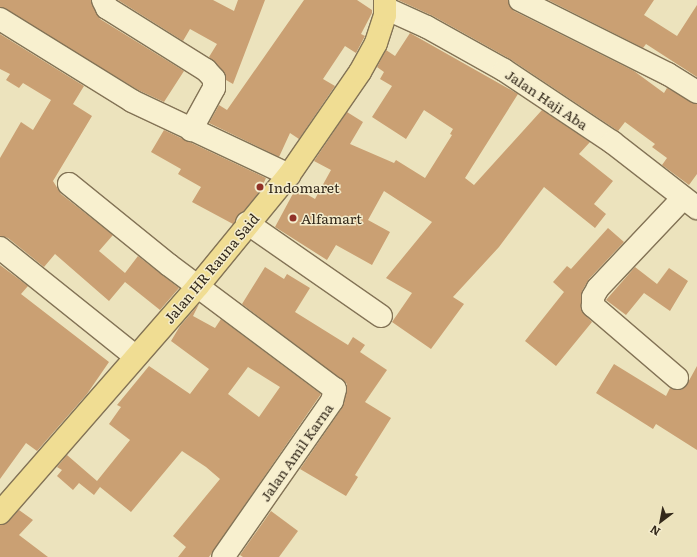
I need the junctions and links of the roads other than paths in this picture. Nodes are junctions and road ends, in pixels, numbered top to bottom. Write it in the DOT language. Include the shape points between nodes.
graph roads {
  1 [pos="103,0"];
  2 [pos="520,0"];
  3 [pos="385,4"];
  4 [pos="0,19"];
  5 [pos="697,92"];
  6 [pos="191,130"];
  7 [pos="289,175"];
  8 [pos="69,184"];
  9 [pos="690,203"];
  10 [pos="247,223"];
  11 [pos="0,248"];
  12 [pos="198,286"];
  13 [pos="381,316"];
  14 [pos="135,356"];
  15 [pos="677,378"];
  16 [pos="0,513"];
  17 [pos="223,557"];
  1 -- 6 [label="street" via="107,8 206,70 214,79 214,88"];
  2 -- 5 [label="street" via="668,74"];
  3 -- 7 [label="main road, Jalan HR Rauna Said" via="376,43 360,72"];
  3 -- 9 [label="street, Jalan Haji Aba" via="504,70 612,142"];
  4 -- 6 [label="street" via="98,82"];
  6 -- 7 [label="street"];
  7 -- 10 [label="main road, Jalan HR Rauna Said"];
  8 -- 12 [label="street"];
  9 -- 15 [label="street" via="598,288 593,296 593,306"];
  10 -- 12 [label="main road, Jalan HR Rauna Said"];
  10 -- 13 [label="street"];
  11 -- 14 [label="street"];
  12 -- 14 [label="main road, Jalan HR Rauna Said"];
  12 -- 17 [label="street, Jalan Amil Karna" via="335,389 332,401"];
  14 -- 16 [label="main road, Jalan HR Rauna Said"];
}
